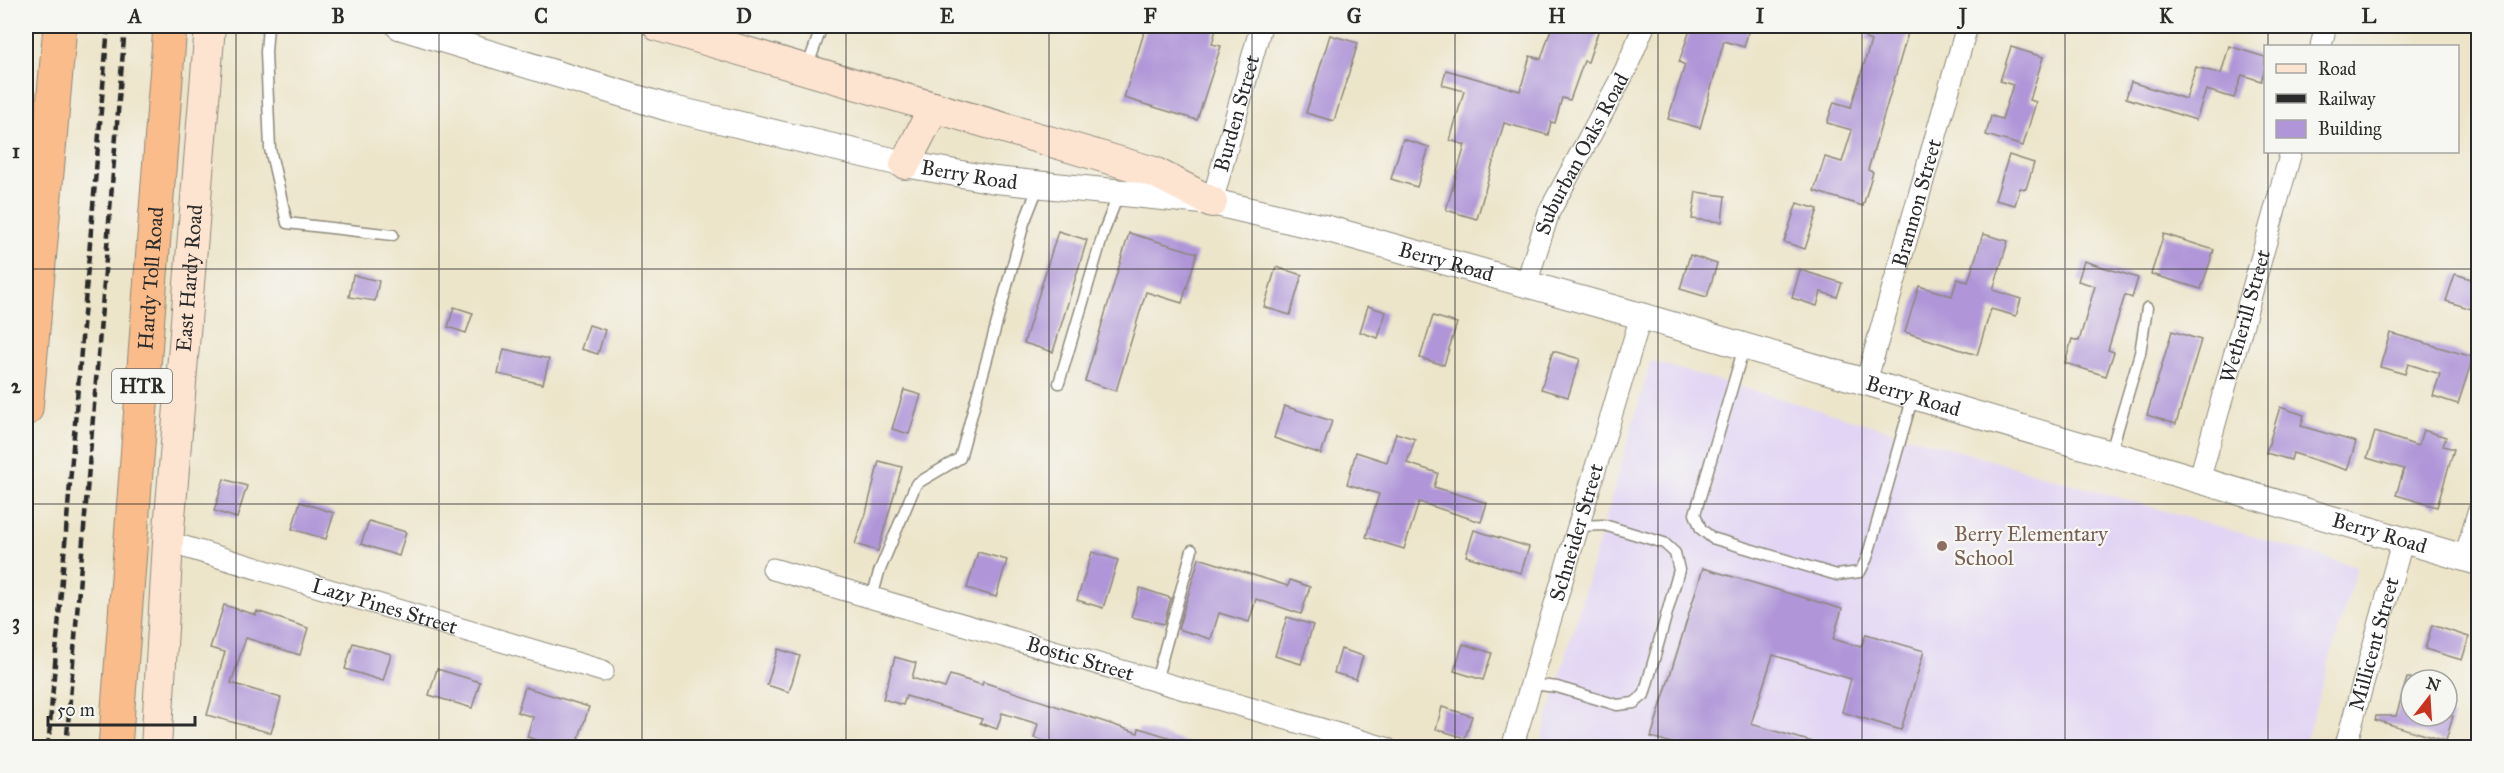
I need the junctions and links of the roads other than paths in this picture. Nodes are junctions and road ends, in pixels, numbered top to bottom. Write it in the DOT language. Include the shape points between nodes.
graph roads {
  1 [pos="60,26"];
  2 [pos="170,26"];
  3 [pos="210,26"];
  4 [pos="268,26"];
  5 [pos="399,26"];
  6 [pos="658,26"];
  7 [pos="822,26"];
  8 [pos="1262,26"];
  9 [pos="1644,26"];
  10 [pos="1967,26"];
  11 [pos="807,68"];
  12 [pos="934,107"];
  13 [pos="2291,153"];
  14 [pos="905,164"];
  15 [pos="1039,185"];
  16 [pos="1120,193"];
  17 [pos="1212,202"];
  18 [pos="393,235"];
  19 [pos="1526,284"];
  20 [pos="2147,308"];
  21 [pos="1641,316"];
  22 [pos="1744,346"];
  23 [pos="1866,382"];
  24 [pos="1059,383"];
  25 [pos="1913,396"];
  26 [pos="26,409"];
  27 [pos="2110,455"];
  28 [pos="2199,481"];
  29 [pos="2478,512"];
  30 [pos="1578,526"];
  31 [pos="2403,539"];
  32 [pos="168,542"];
  33 [pos="1192,550"];
  34 [pos="2472,560"];
  35 [pos="773,569"];
  36 [pos="872,598"];
  37 [pos="603,671"];
  38 [pos="1156,681"];
  39 [pos="1531,684"];
  40 [pos="1513,744"];
  41 [pos="114,747"];
  42 [pos="156,747"];
  43 [pos="1386,747"];
  44 [pos="1537,747"];
  45 [pos="2345,747"];
  1 -- 26 [label="highway"];
  2 -- 41 [label="highway, Hardy Toll Road / HTR"];
  3 -- 32 [label="main road, East Hardy Road"];
  4 -- 18 [label="lane" via="270,149 287,223"];
  5 -- 14 [label="street, Berry Road" via="669,108"];
  6 -- 11 [label="main road"];
  7 -- 11 [label="lane"];
  8 -- 17 [label="street, Burden Street"];
  9 -- 19 [label="street, Suburban Oaks Road" via="1625,70 1549,212"];
  10 -- 23 [label="street, Brannon Street"];
  11 -- 12 [label="main road"];
  12 -- 14 [label="main road"];
  12 -- 17 [label="main road" via="1154,172"];
  13 -- 28 [label="street, Wetherill Street"];
  14 -- 15 [label="street, Berry Road"];
  15 -- 16 [label="street, Berry Road"];
  15 -- 36 [label="lane" via="1024,223 960,458 916,484"];
  16 -- 17 [label="street, Berry Road"];
  16 -- 24 [label="lane" via="1104,231"];
  17 -- 19 [label="street, Berry Road" via="1332,230"];
  19 -- 21 [label="street, Berry Road"];
  20 -- 27 [label="lane" via="2140,354"];
  21 -- 22 [label="street, Berry Road"];
  21 -- 30 [label="street, Schneider Street"];
  22 -- 23 [label="street, Berry Road"];
  22 -- 25 [label="lane" via="1695,514 1701,529 1712,538 1837,575 1860,572 1867,558"];
  23 -- 25 [label="street, Berry Road"];
  25 -- 27 [label="street, Berry Road"];
  27 -- 28 [label="street, Berry Road"];
  28 -- 31 [label="street, Berry Road"];
  29 -- 34 [label="street"];
  30 -- 39 [label="street, Schneider Street"];
  30 -- 39 [label="lane" via="1604,525 1664,543 1674,553 1679,570 1644,695 1634,703 1617,705 1557,687"];
  31 -- 34 [label="street, Berry Road"];
  31 -- 45 [label="street, Millicent Street"];
  32 -- 37 [label="street, Lazy Pines Street"];
  32 -- 42 [label="main road, East Hardy Road"];
  33 -- 38 [label="lane"];
  35 -- 36 [label="street, Bostic Street"];
  36 -- 38 [label="street, Bostic Street"];
  38 -- 43 [label="street, Bostic Street"];
  39 -- 40 [label="street, Schneider Street"];
  40 -- 44 [label="lane"];
}
